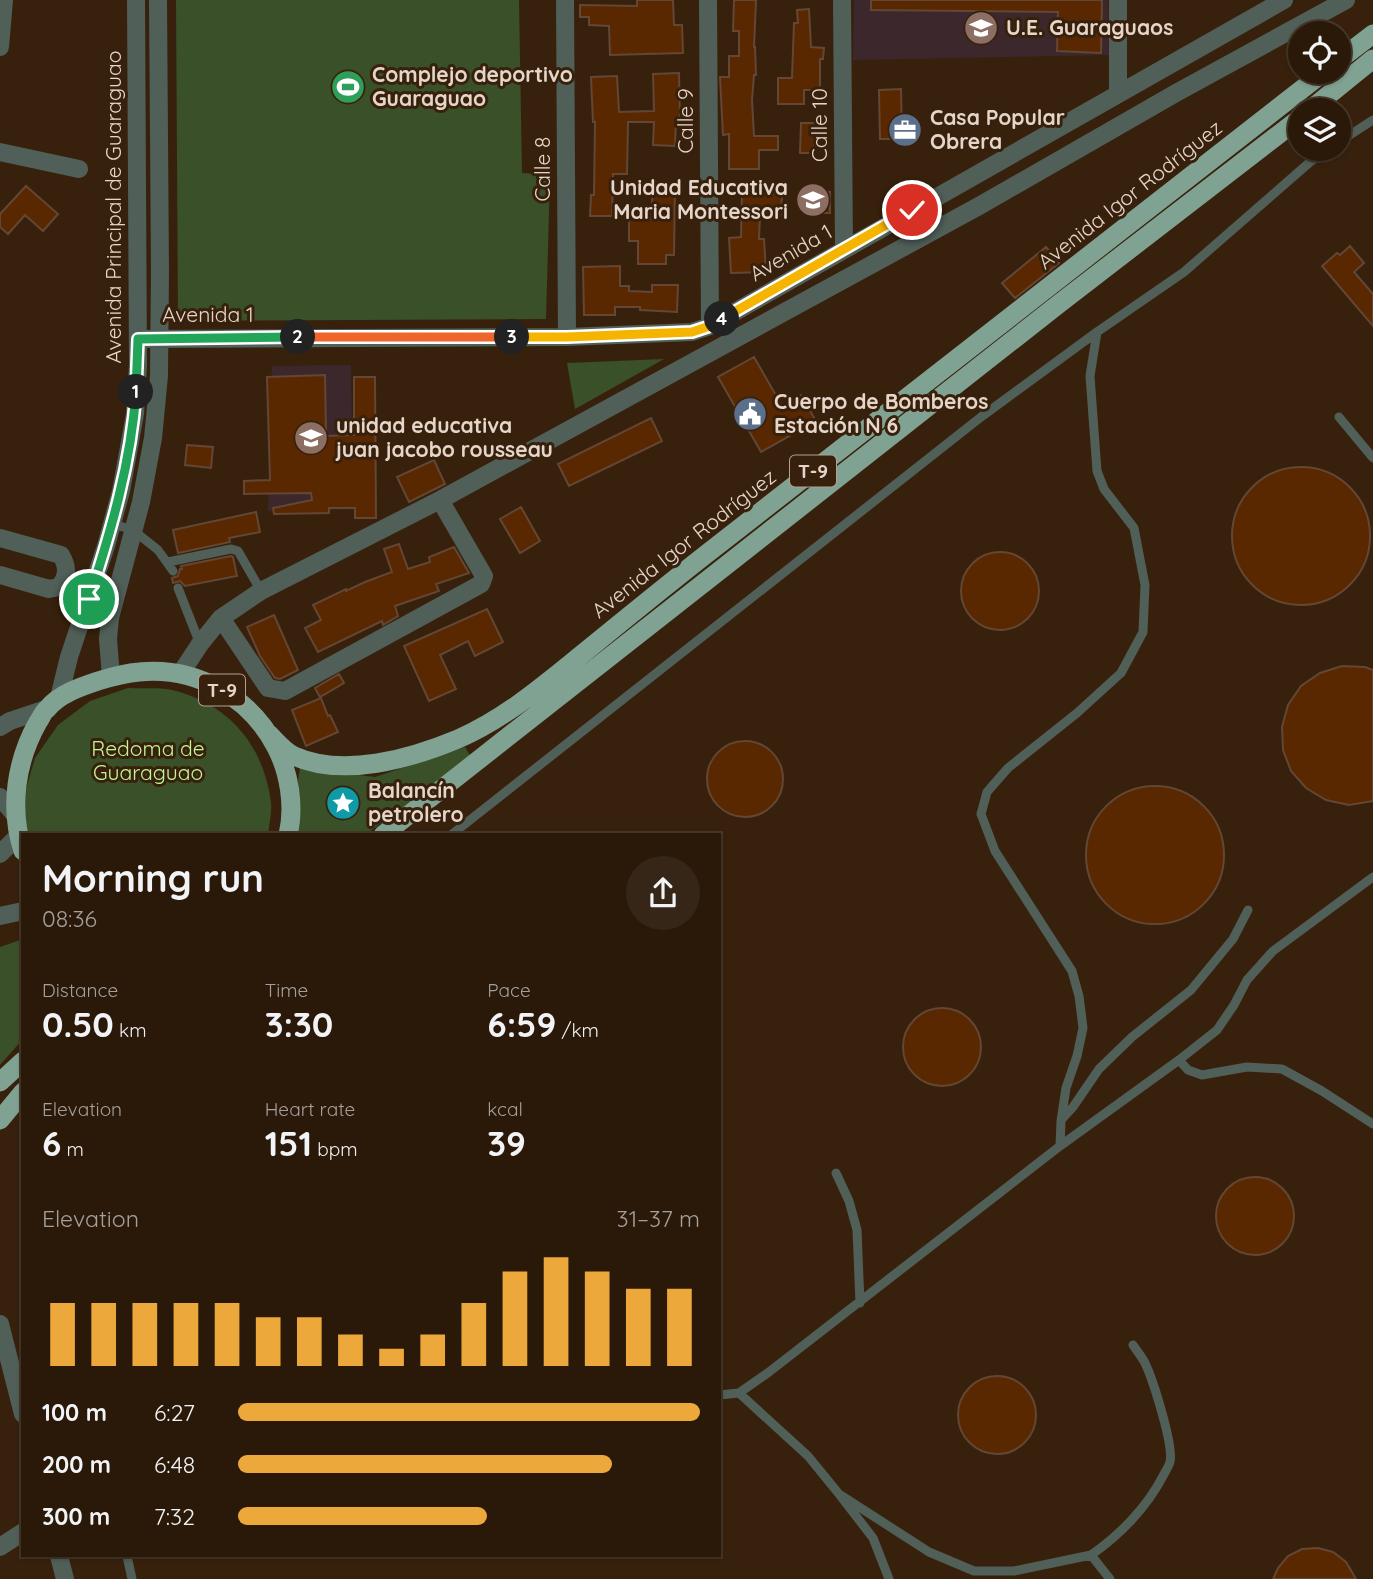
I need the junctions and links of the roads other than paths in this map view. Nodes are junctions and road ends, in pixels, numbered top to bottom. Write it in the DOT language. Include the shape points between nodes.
graph roads {
  1 [pos="4,0"];
  2 [pos="136,0"];
  3 [pos="158,0"];
  4 [pos="565,0"];
  5 [pos="708,0"];
  6 [pos="842,0"];
  7 [pos="1118,0"];
  8 [pos="1284,0"];
  9 [pos="1346,0"];
  10 [pos="1256,8"];
  11 [pos="1373,34"];
  12 [pos="0,47"];
  13 [pos="1351,51"];
  14 [pos="1373,59"];
  15 [pos="1309,84"];
  16 [pos="1118,94"];
  17 [pos="1325,98"];
  18 [pos="1373,120"];
  19 [pos="1288,127"];
  20 [pos="1351,134"];
  21 [pos="0,152"];
  22 [pos="1311,161"];
  23 [pos="79,169"];
  24 [pos="844,249"];
  25 [pos="710,326"];
  26 [pos="1097,332"];
  27 [pos="567,337"];
  28 [pos="159,338"];
  29 [pos="138,339"];
  30 [pos="1339,417"];
  31 [pos="1373,458"];
  32 [pos="440,500"];
  33 [pos="113,524"];
  34 [pos="133,530"];
  35 [pos="0,538"];
  36 [pos="0,575"];
  37 [pos="178,588"];
  38 [pos="261,591"];
  39 [pos="221,618"];
  40 [pos="200,644"];
  41 [pos="181,673"];
  42 [pos="111,677"];
  43 [pos="52,704"];
  44 [pos="0,727"];
  45 [pos="269,734"];
  46 [pos="0,797"];
  47 [pos="288,833"];
  48 [pos="386,833"];
  49 [pos="454,833"];
  50 [pos="19,834"];
  51 [pos="0,854"];
  52 [pos="1373,877"];
  53 [pos="1248,910"];
  54 [pos="21,911"];
  55 [pos="0,916"];
  56 [pos="1179,1060"];
  57 [pos="21,1063"];
  58 [pos="0,1082"];
  59 [pos="21,1094"];
  60 [pos="21,1114"];
  61 [pos="0,1120"];
  62 [pos="1061,1121"];
  63 [pos="1373,1124"];
  64 [pos="0,1129"];
  65 [pos="1060,1146"];
  66 [pos="836,1173"];
  67 [pos="860,1303"];
  68 [pos="0,1324"];
  69 [pos="1133,1345"];
  70 [pos="739,1393"];
  71 [pos="721,1395"];
  72 [pos="21,1407"];
  73 [pos="839,1494"];
  74 [pos="21,1533"];
  75 [pos="0,1547"];
  76 [pos="1091,1555"];
  77 [pos="59,1557"];
  78 [pos="127,1557"];
  79 [pos="65,1579"];
  80 [pos="132,1579"];
  81 [pos="889,1579"];
  82 [pos="1110,1579"];
  1 -- 12 [label="street"];
  2 -- 29 [label="street, Avenida Principal de Guaraguao"];
  3 -- 28 [label="street"];
  4 -- 27 [label="street, Calle 8"];
  5 -- 25 [label="street, Calle 9"];
  6 -- 24 [label="street, Calle 10"];
  7 -- 16 [label="street"];
  8 -- 10 [label="street, Avenida 1"];
  9 -- 32 [label="street"];
  10 -- 16 [label="street, Avenida 1"];
  11 -- 13 [label="highway"];
  14 -- 17 [label="highway"];
  15 -- 45 [label="highway, Avenida Igor Rodríguez / T-9" via="492,722 439,746 375,765 313,762 285,750"];
  16 -- 24 [label="street, Avenida 1"];
  18 -- 20 [label="lane"];
  19 -- 48 [label="highway, Avenida Igor Rodríguez / T-9"];
  21 -- 23 [label="street"];
  22 -- 26 [label="lane" via="1184,272"];
  24 -- 25 [label="street, Avenida 1"];
  25 -- 27 [label="street, Avenida 1" via="692,332"];
  26 -- 49 [label="lane"];
  26 -- 62 [label="lane" via="1090,376 1097,471 1104,489 1134,528 1145,585 1143,632 1121,673 1008,768 988,792 981,814 995,851 1076,983 1083,1028"];
  27 -- 28 [label="street, Avenida 1"];
  28 -- 29 [label="street, Avenida 1"];
  28 -- 34 [label="street" via="153,438"];
  29 -- 33 [label="street, Avenida Principal de Guaraguao" via="135,414"];
  30 -- 31 [label="lane"];
  32 -- 38 [label="street"];
  32 -- 39 [label="street" via="484,576 481,584 285,691 268,688"];
  33 -- 34 [label="lane"];
  33 -- 43 [label="street, Avenida Principal de Guaraguao"];
  34 -- 38 [label="lane" via="158,550 170,567 231,549 238,551"];
  34 -- 42 [label="street" via="110,618"];
  35 -- 36 [label="street" via="61,555 66,575 59,587 49,589"];
  37 -- 40 [label="lane"];
  38 -- 39 [label="street"];
  39 -- 40 [label="street"];
  40 -- 41 [label="street"];
  41 -- 42 [label="highway, T-9"];
  41 -- 45 [label="highway, T-9" via="236,698"];
  42 -- 43 [label="highway, T-9"];
  43 -- 44 [label="street"];
  43 -- 50 [label="highway" via="23,755 16,796"];
  45 -- 47 [label="highway, T-9" via="288,780"];
  46 -- 50 [label="street"];
  50 -- 51 [label="street"];
  52 -- 56 [label="lane" via="1273,951 1247,980 1217,1030"];
  53 -- 62 [label="lane" via="1233,939 1191,990 1099,1069"];
  54 -- 55 [label="street"];
  56 -- 63 [label="lane" via="1202,1075 1247,1067 1282,1069"];
  56 -- 65 [label="lane"];
  57 -- 58 [label="highway"];
  59 -- 61 [label="highway"];
  60 -- 64 [label="highway"];
  62 -- 65 [label="lane"];
  65 -- 67 [label="lane"];
  66 -- 67 [label="lane" via="857,1230"];
  67 -- 70 [label="lane"];
  68 -- 72 [label="street"];
  69 -- 76 [label="lane" via="1159,1404 1171,1460 1130,1522"];
  70 -- 71 [label="lane"];
  70 -- 73 [label="lane" via="808,1456"];
  73 -- 76 [label="lane" via="929,1552 974,1571 1014,1571"];
  73 -- 81 [label="lane" via="873,1538"];
  74 -- 75 [label="street"];
  76 -- 82 [label="lane"];
  77 -- 79 [label="street"];
  78 -- 80 [label="lane"];
}
